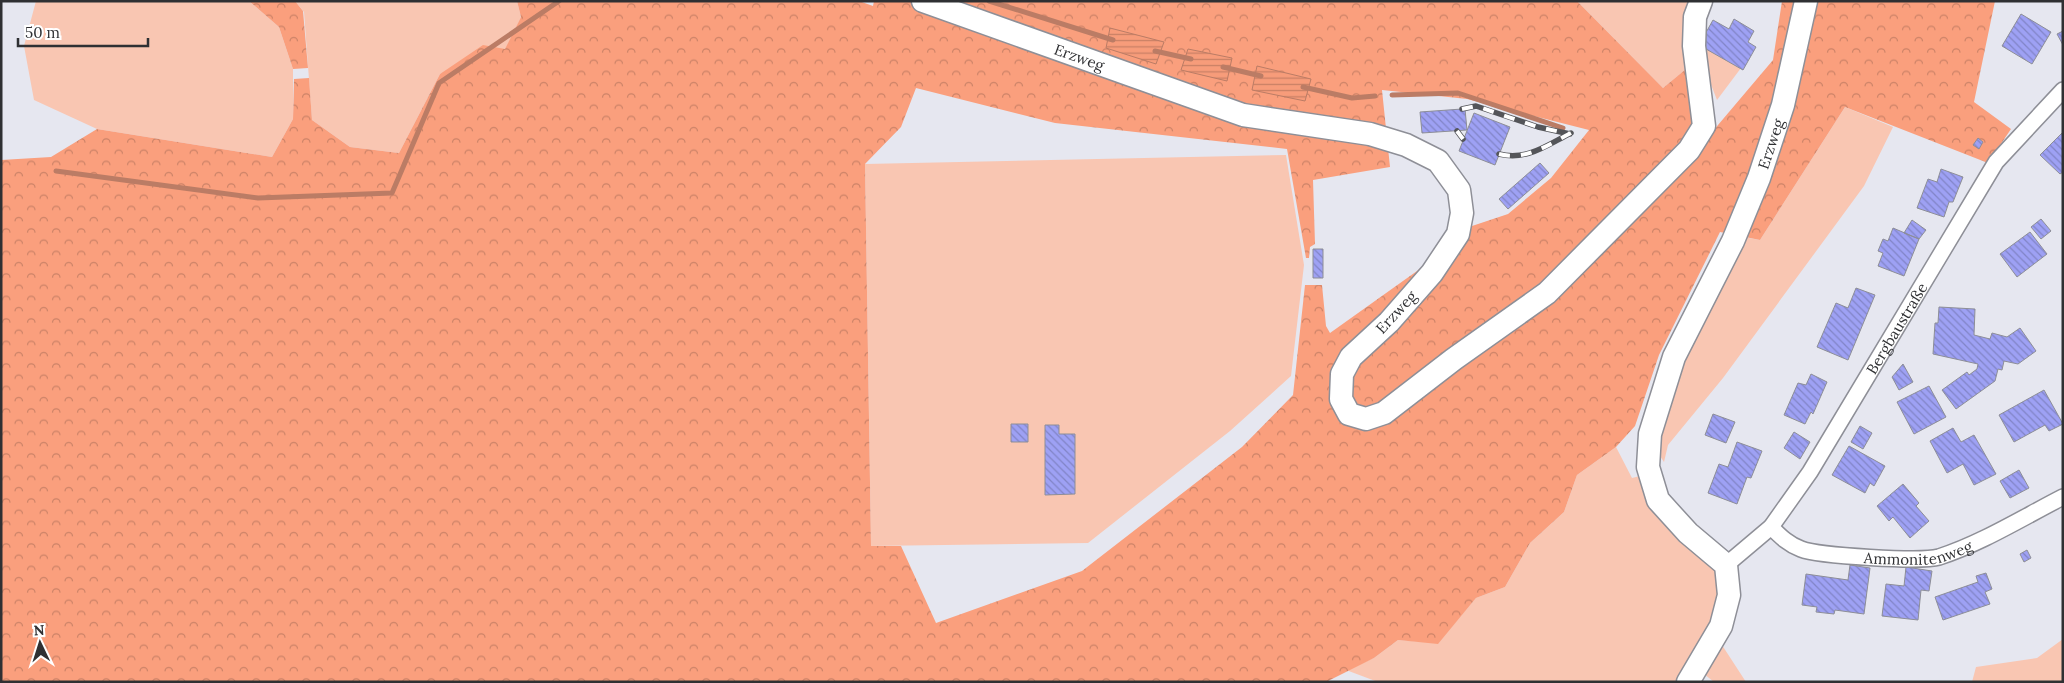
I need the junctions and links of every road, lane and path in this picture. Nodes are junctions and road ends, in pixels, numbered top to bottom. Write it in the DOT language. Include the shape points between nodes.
graph roads {
  1 [pos="923,1"];
  2 [pos="1701,1"];
  3 [pos="1806,1"];
  4 [pos="2063,90"];
  5 [pos="2063,497"];
  6 [pos="1771,527"];
  7 [pos="1726,565"];
  8 [pos="1688,682"];
  1 -- 2 [label="street, Erzweg" via="1243,115 1370,134 1406,144 1438,161 1459,190 1462,213 1458,234 1432,272 1389,322 1351,357 1342,374 1341,398 1349,414 1366,419 1384,413 1548,293 1690,150 1704,126 1694,46 1695,16"];
  3 -- 7 [label="street, Erzweg" via="1782,106 1759,178 1733,241 1674,357 1650,434 1648,467 1658,500 1688,533"];
  4 -- 6 [label="street, Bergbaustraße" via="1996,162 1810,472"];
  5 -- 6 [label="street, Ammonitenweg" via="1964,548 1936,558 1851,556 1804,550 1788,544"];
  6 -- 7 [label="street, Bergbaustraße"];
  7 -- 8 [label="street" via="1729,595 1721,626"];
}
